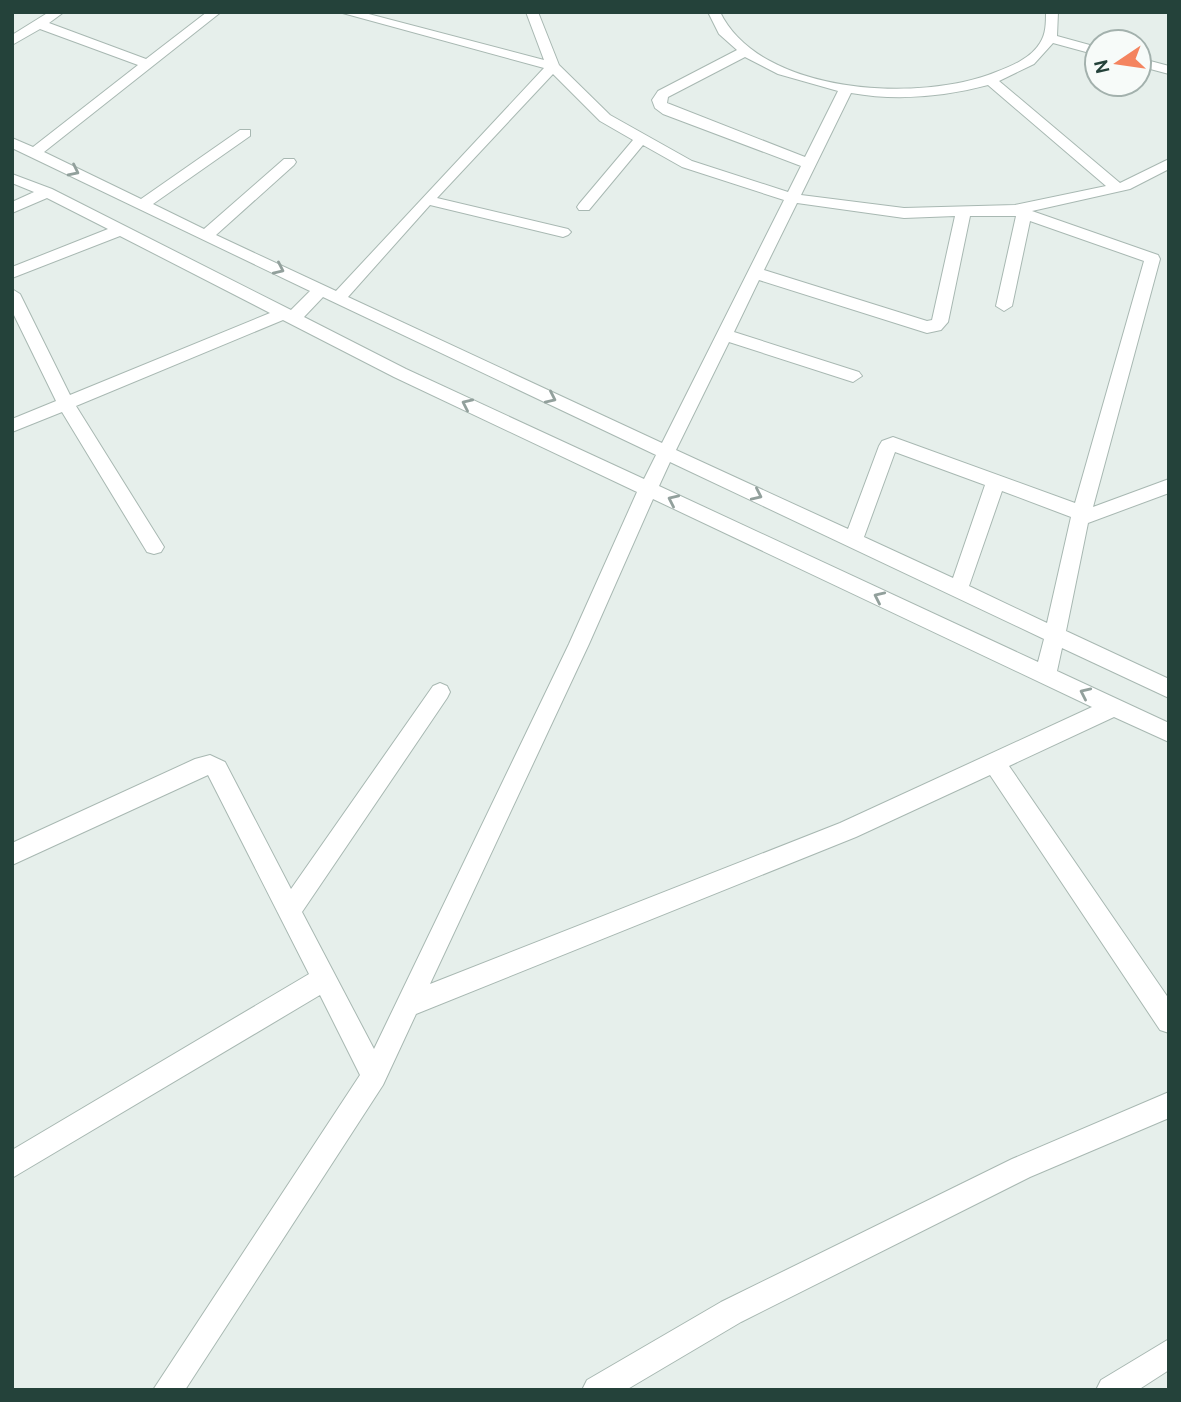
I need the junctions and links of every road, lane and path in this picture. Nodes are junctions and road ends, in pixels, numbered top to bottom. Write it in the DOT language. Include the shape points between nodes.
graph roads {
  1 [pos="57,12"];
  2 [pos="215,12"];
  3 [pos="345,12"];
  4 [pos="532,12"];
  5 [pos="714,12"];
  6 [pos="1052,12"];
  7 [pos="39,24"];
  8 [pos="1050,38"];
  9 [pos="12,41"];
  10 [pos="1083,47"];
  11 [pos="747,50"];
  12 [pos="149,65"];
  13 [pos="553,66"];
  14 [pos="991,81"];
  15 [pos="846,89"];
  16 [pos="245,133"];
  17 [pos="641,139"];
  18 [pos="12,142"];
  19 [pos="35,152"];
  20 [pos="289,162"];
  21 [pos="1169,163"];
  22 [pos="809,164"];
  23 [pos="12,178"];
  24 [pos="1118,188"];
  25 [pos="47,192"];
  26 [pos="792,198"];
  27 [pos="427,200"];
  28 [pos="143,204"];
  29 [pos="584,207"];
  30 [pos="12,208"];
  31 [pos="963,212"];
  32 [pos="1020,212"];
  33 [pos="118,231"];
  34 [pos="563,232"];
  35 [pos="206,236"];
  36 [pos="1160,262"];
  37 [pos="755,273"];
  38 [pos="12,274"];
  39 [pos="322,289"];
  40 [pos="12,294"];
  41 [pos="340,297"];
  42 [pos="1003,306"];
  43 [pos="288,316"];
  44 [pos="724,335"];
  45 [pos="853,376"];
  46 [pos="66,404"];
  47 [pos="12,426"];
  48 [pos="666,452"];
  49 [pos="996,481"];
  50 [pos="1169,486"];
  51 [pos="649,489"];
  52 [pos="1081,516"];
  53 [pos="853,541"];
  54 [pos="154,547"];
  55 [pos="958,591"];
  56 [pos="1054,634"];
  57 [pos="1046,675"];
  58 [pos="1169,689"];
  59 [pos="440,692"];
  60 [pos="1114,707"];
  61 [pos="1169,733"];
  62 [pos="994,762"];
  63 [pos="12,854"];
  64 [pos="290,910"];
  65 [pos="326,978"];
  66 [pos="408,1005"];
  67 [pos="1169,1021"];
  68 [pos="374,1076"];
  69 [pos="1169,1105"];
  70 [pos="12,1165"];
  71 [pos="1169,1353"];
  72 [pos="168,1390"];
  73 [pos="597,1390"];
  74 [pos="1111,1390"];
  1 -- 7 [label="street"];
  2 -- 12 [label="street"];
  3 -- 13 [label="street"];
  4 -- 13 [label="street"];
  5 -- 11 [label="street" via="724,31"];
  6 -- 8 [label="street"];
  7 -- 9 [label="street"];
  7 -- 12 [label="street"];
  8 -- 10 [label="street"];
  8 -- 14 [label="street" via="1031,61"];
  11 -- 15 [label="street" via="795,76"];
  11 -- 22 [label="street" via="663,94 660,105"];
  12 -- 19 [label="street"];
  13 -- 17 [label="street" via="605,118"];
  13 -- 27 [label="street"];
  14 -- 15 [label="street" via="953,91 900,94"];
  14 -- 24 [label="street"];
  15 -- 22 [label="street"];
  16 -- 28 [label="street"];
  17 -- 26 [label="street" via="687,164"];
  17 -- 29 [label="street"];
  18 -- 19 [label="street"];
  19 -- 28 [label="street, one-way"];
  20 -- 35 [label="street"];
  21 -- 24 [label="street"];
  22 -- 26 [label="street"];
  23 -- 25 [label="street"];
  24 -- 32 [label="street"];
  25 -- 30 [label="street"];
  25 -- 33 [label="street"];
  26 -- 31 [label="street" via="904,213"];
  26 -- 37 [label="street"];
  27 -- 34 [label="street"];
  27 -- 41 [label="street"];
  28 -- 35 [label="street"];
  31 -- 32 [label="street"];
  31 -- 37 [label="street" via="940,322 935,326"];
  32 -- 36 [label="street"];
  32 -- 42 [label="street"];
  33 -- 38 [label="street"];
  33 -- 43 [label="street"];
  35 -- 39 [label="street, one-way"];
  36 -- 52 [label="street"];
  37 -- 44 [label="street"];
  39 -- 41 [label="street"];
  39 -- 43 [label="street"];
  40 -- 46 [label="street"];
  41 -- 48 [label="street, one-way"];
  43 -- 46 [label="street"];
  51 -- 43 [label="street, one-way"];
  44 -- 45 [label="street"];
  44 -- 48 [label="street"];
  46 -- 47 [label="street"];
  46 -- 54 [label="street"];
  48 -- 51 [label="street"];
  48 -- 53 [label="street, one-way"];
  49 -- 52 [label="street"];
  49 -- 53 [label="street" via="890,444"];
  49 -- 55 [label="street"];
  50 -- 52 [label="street"];
  57 -- 51 [label="street, one-way"];
  51 -- 66 [label="street"];
  52 -- 56 [label="street"];
  53 -- 55 [label="street"];
  55 -- 56 [label="street"];
  56 -- 57 [label="street"];
  56 -- 58 [label="street"];
  60 -- 57 [label="street, one-way"];
  59 -- 64 [label="street"];
  60 -- 61 [label="street"];
  60 -- 62 [label="street"];
  62 -- 66 [label="street" via="848,830"];
  62 -- 67 [label="street"];
  63 -- 64 [label="street" via="210,765 217,769"];
  64 -- 65 [label="street"];
  65 -- 68 [label="street"];
  65 -- 70 [label="street"];
  66 -- 68 [label="street"];
  68 -- 72 [label="street"];
  69 -- 73 [label="street" via="985,1186 731,1312"];
  71 -- 74 [label="street"];
}
